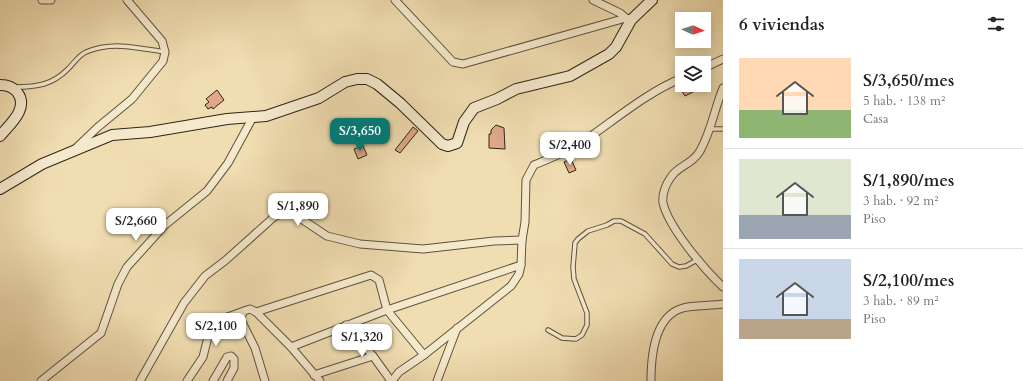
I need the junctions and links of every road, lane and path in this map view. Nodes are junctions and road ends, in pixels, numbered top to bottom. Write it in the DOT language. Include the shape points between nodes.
graph roads {
  1 [pos="42,0"];
  2 [pos="51,0"];
  3 [pos="127,0"];
  4 [pos="395,0"];
  5 [pos="593,0"];
  6 [pos="652,0"];
  7 [pos="628,19"];
  8 [pos="165,52"];
  9 [pos="723,59"];
  10 [pos="711,65"];
  11 [pos="675,82"];
  12 [pos="0,85"];
  13 [pos="11,87"];
  14 [pos="723,88"];
  15 [pos="253,118"];
  16 [pos="711,129"];
  17 [pos="723,129"];
  18 [pos="0,136"];
  19 [pos="73,151"];
  20 [pos="0,189"];
  21 [pos="522,240"];
  22 [pos="698,259"];
  23 [pos="521,265"];
  24 [pos="723,287"];
  25 [pos="723,304"];
  26 [pos="387,310"];
  27 [pos="244,311"];
  28 [pos="256,312"];
  29 [pos="346,325"];
  30 [pos="458,328"];
  31 [pos="548,330"];
  32 [pos="291,347"];
  33 [pos="424,355"];
  34 [pos="373,356"];
  35 [pos="314,375"];
  36 [pos="41,381"];
  37 [pos="140,381"];
  38 [pos="187,381"];
  39 [pos="213,381"];
  40 [pos="227,381"];
  41 [pos="265,381"];
  42 [pos="320,381"];
  43 [pos="392,381"];
  44 [pos="437,381"];
  45 [pos="651,381"];
  1 -- 2 [label="street"];
  3 -- 8 [label="street" via="159,36"];
  4 -- 7 [label="street" via="453,62 458,64"];
  5 -- 7 [label="street"];
  6 -- 7 [label="main road"];
  7 -- 15 [label="main road" via="616,47 588,67 570,76 516,89 474,108 464,122 459,140 454,145 442,144 400,103 367,79 345,82 304,104"];
  8 -- 13 [label="lane" via="128,46 97,49 85,53 58,77 44,85"];
  8 -- 19 [label="street" via="159,68 132,99"];
  9 -- 10 [label="street"];
  11 -- 21 [label="street" via="614,118 559,155 534,164 526,180"];
  12 -- 13 [label="main road"];
  13 -- 18 [label="main road" via="21,98 21,108"];
  14 -- 16 [label="street"];
  15 -- 19 [label="main road" via="226,119 150,132 112,135"];
  15 -- 36 [label="street" via="228,163 207,191 165,225 127,268 118,284 101,333"];
  16 -- 17 [label="lane"];
  16 -- 22 [label="street" via="693,162 672,175 665,188 663,202 671,223"];
  19 -- 20 [label="main road" via="27,172"];
  21 -- 23 [label="street"];
  21 -- 37 [label="street" via="423,249 360,244 327,236 294,214 282,213 205,276 184,303"];
  22 -- 24 [label="street"];
  22 -- 31 [label="lane" via="686,266 672,264 645,234 621,220 588,231 575,244 573,267 574,279 587,313 587,325 582,335 576,339 562,338"];
  23 -- 26 [label="street"];
  23 -- 30 [label="street" via="519,274 511,286"];
  25 -- 45 [label="street" via="684,307 675,311 664,322 654,341"];
  26 -- 28 [label="street" via="379,280 371,275"];
  26 -- 29 [label="street"];
  26 -- 33 [label="street"];
  27 -- 28 [label="street" via="250,309"];
  27 -- 38 [label="street" via="222,319 215,325 209,333 203,357"];
  27 -- 41 [label="street" via="240,318 242,325 255,348"];
  28 -- 32 [label="street"];
  29 -- 32 [label="street"];
  29 -- 34 [label="street"];
  30 -- 33 [label="street"];
  30 -- 44 [label="street"];
  32 -- 35 [label="street"];
  33 -- 43 [label="street" via="399,372"];
  34 -- 35 [label="street"];
  34 -- 43 [label="street"];
  35 -- 42 [label="street"];
  39 -- 40 [label="street" via="227,357 231,356 234,359 234,368"];
}
